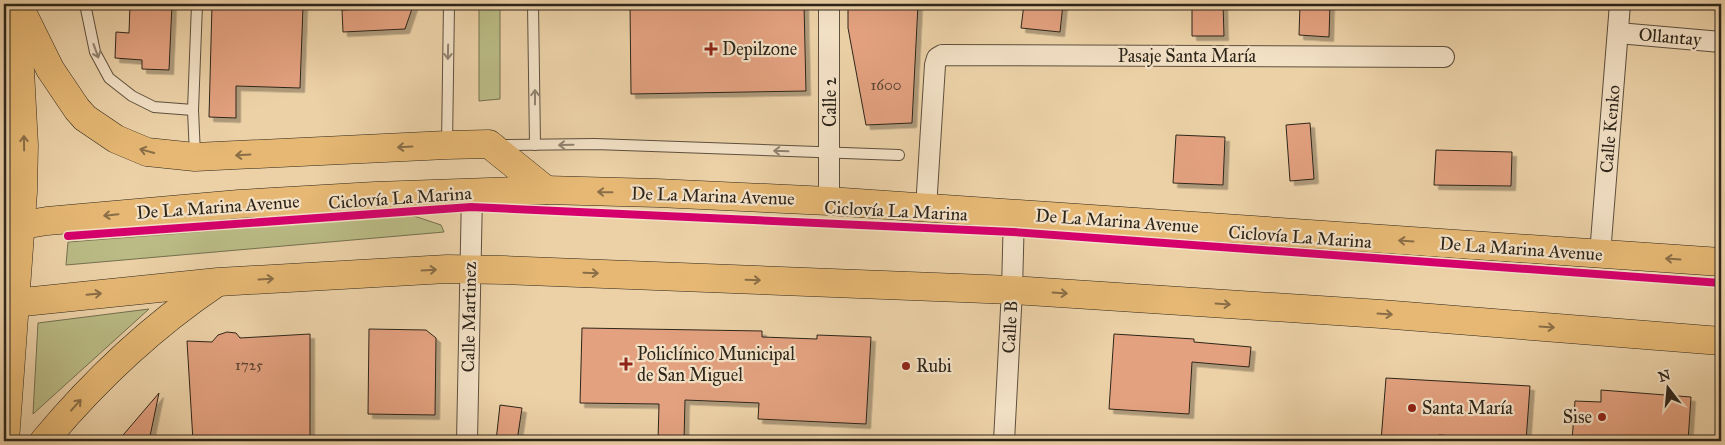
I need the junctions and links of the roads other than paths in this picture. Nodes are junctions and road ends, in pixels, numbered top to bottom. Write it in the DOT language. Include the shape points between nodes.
graph roads {
  1 [pos="17,4"];
  2 [pos="85,4"];
  3 [pos="197,4"];
  4 [pos="449,4"];
  5 [pos="533,4"];
  6 [pos="829,4"];
  7 [pos="1620,4"];
  8 [pos="1618,33"];
  9 [pos="1721,42"];
  10 [pos="1444,57"];
  11 [pos="193,110"];
  12 [pos="489,144"];
  13 [pos="447,145"];
  14 [pos="535,145"];
  15 [pos="830,153"];
  16 [pos="899,156"];
  17 [pos="195,157"];
  18 [pos="546,190"];
  19 [pos="472,194"];
  20 [pos="829,201"];
  21 [pos="926,208"];
  22 [pos="1014,213"];
  23 [pos="12,226"];
  24 [pos="1600,254"];
  25 [pos="1721,262"];
  26 [pos="470,269"];
  27 [pos="218,282"];
  28 [pos="1012,290"];
  29 [pos="9,303"];
  30 [pos="1721,341"];
  31 [pos="4,441"];
  32 [pos="44,441"];
  33 [pos="467,441"];
  34 [pos="1004,441"];
  17 -- 1 [label="main road, one-way" via="147,152 116,139 85,118 50,70"];
  23 -- 1 [label="main road, one-way" via="23,192"];
  2 -- 11 [label="lane, one-way" via="95,52 109,78 132,96 154,107"];
  3 -- 11 [label="lane"];
  4 -- 13 [label="lane, one-way"];
  14 -- 5 [label="lane, one-way"];
  6 -- 15 [label="street, Calle 2"];
  7 -- 8 [label="street, Calle Kenko"];
  8 -- 9 [label="street, Ollantay"];
  8 -- 24 [label="street, Calle Kenko"];
  10 -- 21 [label="street, Pasaje Santa María" via="942,55 935,65"];
  11 -- 17 [label="lane"];
  12 -- 13 [label="main road"];
  12 -- 14 [label="lane"];
  12 -- 18 [label="main road"];
  13 -- 17 [label="main road, one-way"];
  15 -- 14 [label="lane, one-way" via="595,144"];
  15 -- 16 [label="lane"];
  15 -- 20 [label="street, Calle 2"];
  18 -- 19 [label="main road, De La Marina Avenue"];
  20 -- 18 [label="main road, De La Marina Avenue, one-way"];
  19 -- 23 [label="main road, De La Marina Avenue, one-way" via="239,204"];
  19 -- 26 [label="street, Calle Martinez"];
  20 -- 21 [label="main road, De La Marina Avenue"];
  21 -- 22 [label="main road, De La Marina Avenue"];
  24 -- 22 [label="main road, De La Marina Avenue, one-way"];
  22 -- 28 [label="street, Calle B"];
  23 -- 29 [label="main road"];
  25 -- 24 [label="main road, De La Marina Avenue, one-way"];
  27 -- 26 [label="main road, one-way"];
  26 -- 28 [label="main road, one-way"];
  26 -- 33 [label="street, Calle Martinez"];
  29 -- 27 [label="main road, one-way"];
  32 -- 27 [label="main road, one-way" via="139,341"];
  28 -- 30 [label="main road, one-way" via="1381,314"];
  28 -- 34 [label="street, Calle B"];
  29 -- 31 [label="main road"];
}
